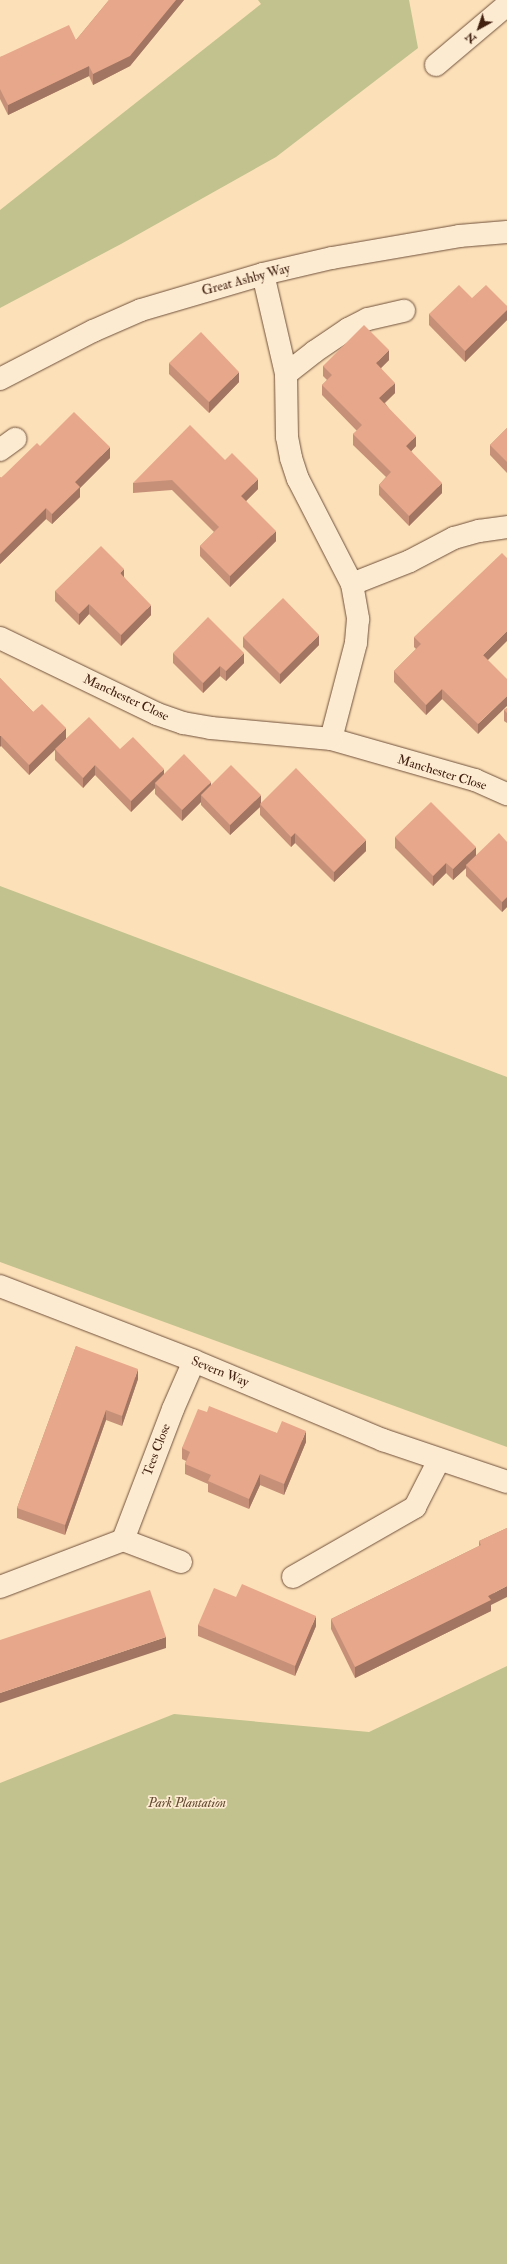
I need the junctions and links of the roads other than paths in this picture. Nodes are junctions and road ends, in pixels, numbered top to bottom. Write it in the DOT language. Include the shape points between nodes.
graph roads {
  1 [pos="507,5"];
  2 [pos="436,65"];
  3 [pos="507,232"];
  4 [pos="263,274"];
  5 [pos="404,311"];
  6 [pos="286,374"];
  7 [pos="0,379"];
  8 [pos="507,527"];
  9 [pos="352,584"];
  10 [pos="0,638"];
  11 [pos="331,739"];
  12 [pos="507,794"];
  13 [pos="0,1286"];
  14 [pos="194,1361"];
  15 [pos="439,1460"];
  16 [pos="507,1482"];
  17 [pos="123,1540"];
  18 [pos="180,1562"];
  19 [pos="293,1578"];
  20 [pos="0,1587"];
  1 -- 2 [label="street"];
  3 -- 4 [label="street, Great Ashby Way" via="459,236 332,258"];
  4 -- 6 [label="street"];
  4 -- 7 [label="street, Great Ashby Way" via="141,310 93,331"];
  5 -- 6 [label="street" via="368,319 348,329"];
  6 -- 9 [label="street" via="287,437 291,458 298,479"];
  8 -- 9 [label="street" via="454,538 410,561"];
  9 -- 11 [label="street" via="358,619 356,643"];
  10 -- 11 [label="street, Manchester Close" via="157,714 183,723"];
  11 -- 12 [label="street, Manchester Close" via="475,780"];
  13 -- 14 [label="street, Severn Way"];
  14 -- 15 [label="street, Severn Way" via="383,1440"];
  14 -- 17 [label="street, Tees Close"];
  15 -- 16 [label="street, Severn Way"];
  15 -- 19 [label="street" via="415,1507"];
  17 -- 18 [label="street"];
  17 -- 20 [label="street"];
}
